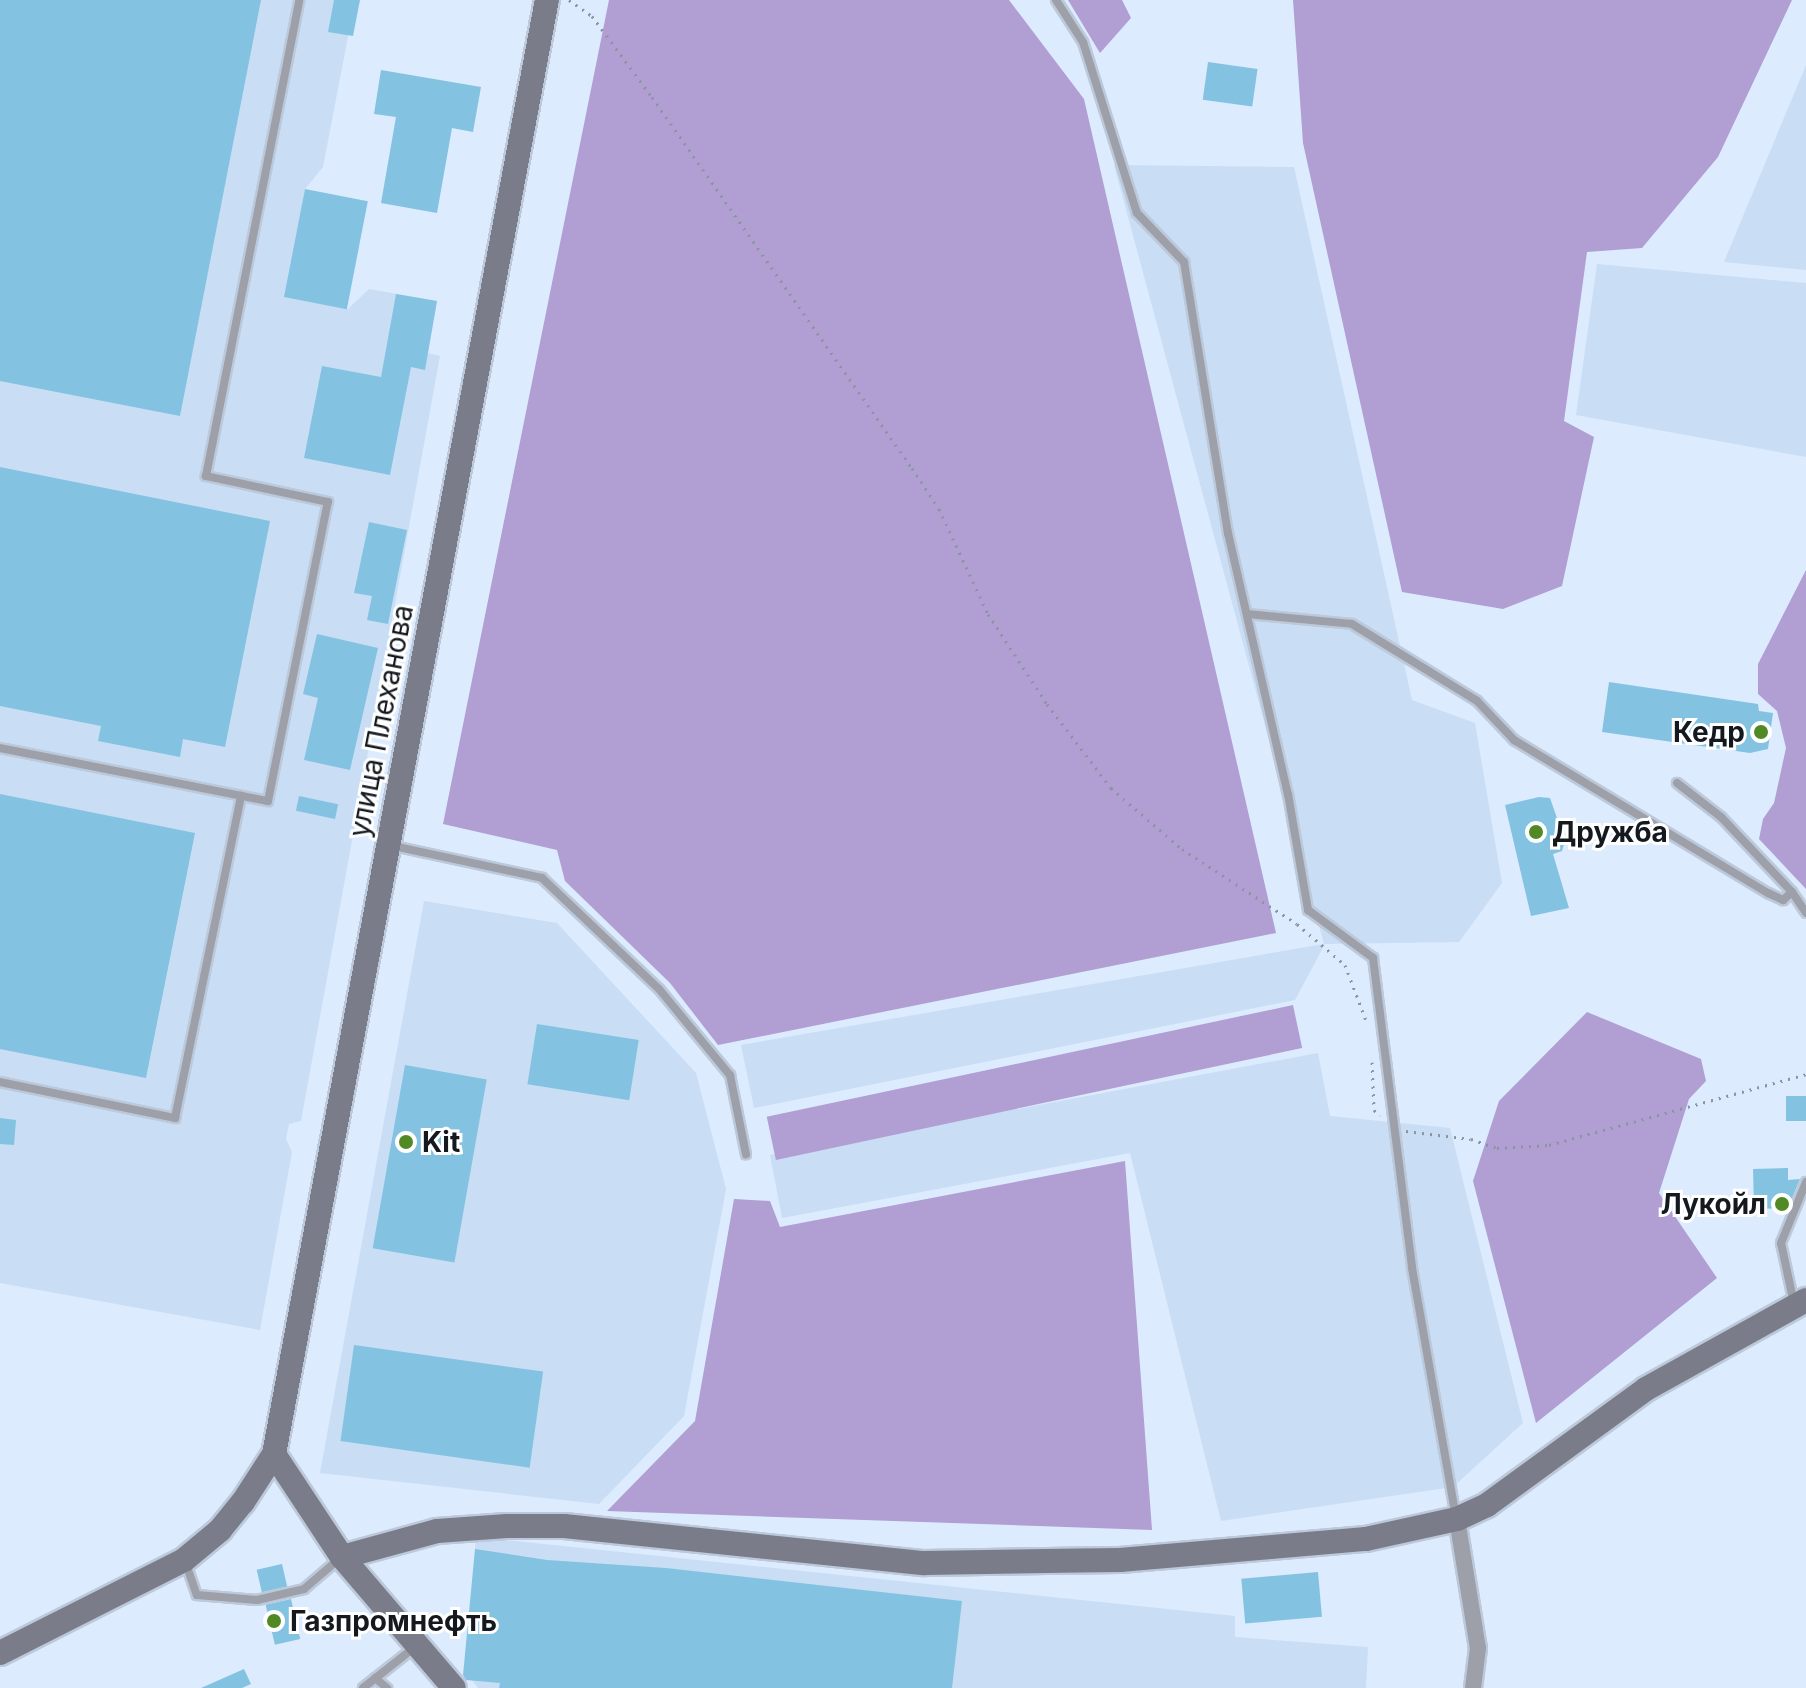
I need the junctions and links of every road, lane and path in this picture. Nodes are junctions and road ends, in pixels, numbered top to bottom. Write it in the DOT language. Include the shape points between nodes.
graph roads {
  1 [pos="299,0"];
  2 [pos="547,0"];
  3 [pos="569,0"];
  4 [pos="1056,0"];
  5 [pos="1247,614"];
  6 [pos="0,748"];
  7 [pos="1677,783"];
  8 [pos="241,796"];
  9 [pos="388,845"];
  10 [pos="1792,892"];
  11 [pos="1806,913"];
  12 [pos="1369,1029"];
  13 [pos="1372,1060"];
  14 [pos="1806,1074"];
  15 [pos="0,1082"];
  16 [pos="1393,1128"];
  17 [pos="746,1154"];
  18 [pos="1806,1182"];
  19 [pos="1800,1302"];
  20 [pos="274,1454"];
  21 [pos="1457,1519"];
  22 [pos="342,1557"];
  23 [pos="184,1560"];
  24 [pos="417,1645"];
  25 [pos="0,1653"];
  26 [pos="375,1678"];
  27 [pos="363,1688"];
  28 [pos="387,1688"];
  29 [pos="454,1688"];
  30 [pos="1473,1688"];
  1 -- 8 [label="lane" via="206,476 328,502 268,801"];
  2 -- 9 [label="main road, улица Плеханова"];
  3 -- 12 [label="path" via="592,16 652,97 912,468 939,509 988,614 1111,788 1182,849 1297,924 1345,965"];
  4 -- 5 [label="lane" via="1083,42 1137,213 1184,262 1228,533"];
  5 -- 10 [label="lane" via="1352,624 1477,701 1514,740 1768,893 1783,900"];
  5 -- 16 [label="lane" via="1308,910 1373,958"];
  6 -- 8 [label="lane"];
  7 -- 10 [label="lane" via="1721,817"];
  8 -- 15 [label="lane" via="175,1118"];
  9 -- 17 [label="lane" via="542,878 659,989 730,1075"];
  9 -- 20 [label="main road, улица Плеханова"];
  10 -- 11 [label="lane"];
  13 -- 16 [label="path" via="1374,1110"];
  14 -- 16 [label="path" via="1549,1145 1497,1148"];
  16 -- 21 [label="lane"];
  18 -- 19 [label="lane" via="1781,1243"];
  19 -- 21 [label="main road" via="1646,1389 1487,1505"];
  20 -- 22 [label="main road"];
  20 -- 23 [label="main road, улица Плеханова" via="220,1530"];
  21 -- 22 [label="main road" via="1366,1539 1120,1560 924,1563 564,1526 437,1531"];
  21 -- 30 [label="street" via="1478,1648"];
  22 -- 23 [label="lane" via="304,1589 257,1600 197,1595"];
  22 -- 24 [label="main road"];
  23 -- 25 [label="main road, улица Плеханова"];
  24 -- 26 [label="lane"];
  24 -- 29 [label="main road"];
  26 -- 27 [label="lane"];
  26 -- 28 [label="lane"];
}
